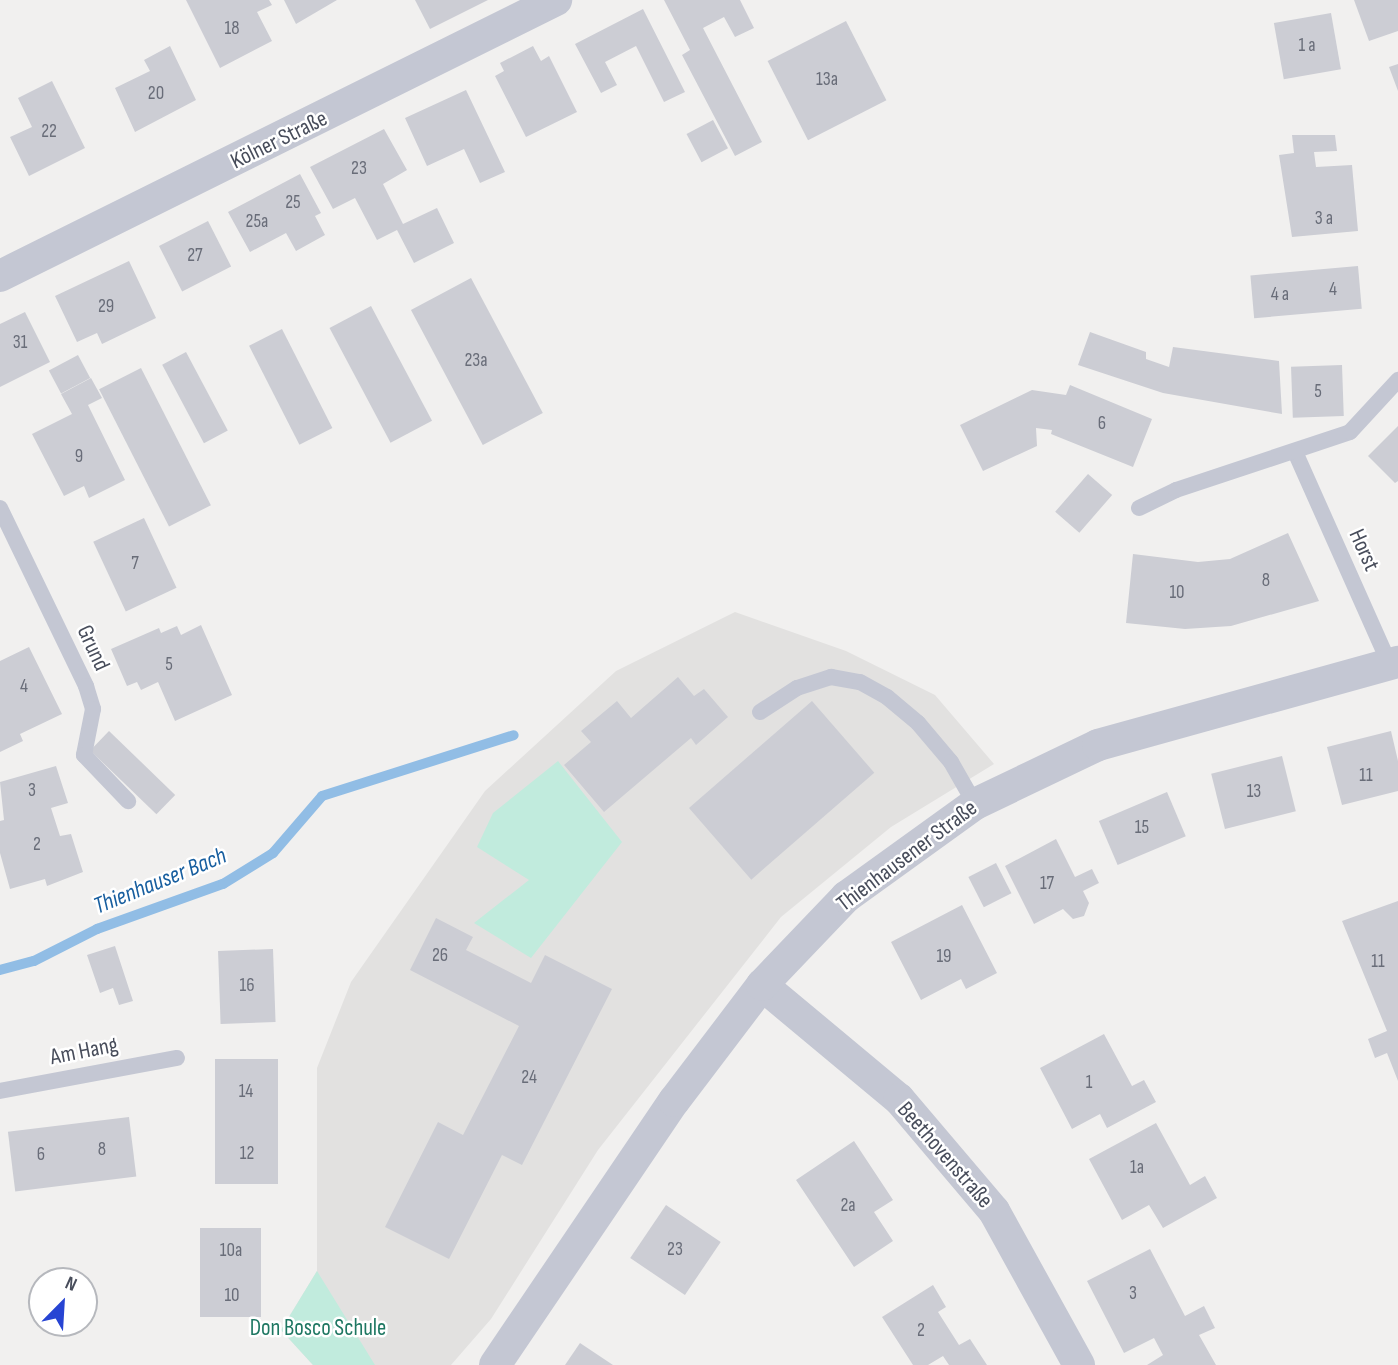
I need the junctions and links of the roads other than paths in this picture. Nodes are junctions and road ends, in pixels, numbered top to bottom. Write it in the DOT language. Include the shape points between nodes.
graph roads {
  1 [pos="556,0"];
  2 [pos="0,276"];
  3 [pos="1398,380"];
  4 [pos="1296,454"];
  5 [pos="0,508"];
  6 [pos="1139,508"];
  7 [pos="1394,663"];
  8 [pos="760,712"];
  9 [pos="128,801"];
  10 [pos="975,804"];
  11 [pos="762,985"];
  12 [pos="177,1058"];
  13 [pos="0,1091"];
  14 [pos="495,1365"];
  15 [pos="1079,1365"];
  1 -- 2 [label="street, Kölner Straße"];
  3 -- 4 [label="lane" via="1350,432"];
  4 -- 6 [label="lane" via="1176,490"];
  4 -- 7 [label="lane, Horst"];
  5 -- 9 [label="lane, Grund" via="86,686 93,709 84,755"];
  7 -- 10 [label="street, Thienhausener Straße" via="1098,745"];
  8 -- 10 [label="lane" via="797,688 831,677 860,682 918,723 951,762"];
  10 -- 11 [label="street, Thienhausener Straße" via="846,897"];
  11 -- 14 [label="street, Thienhausener Straße" via="674,1101"];
  11 -- 15 [label="street, Beethovenstraße" via="899,1100 994,1211"];
  12 -- 13 [label="lane, Am Hang"];
}
